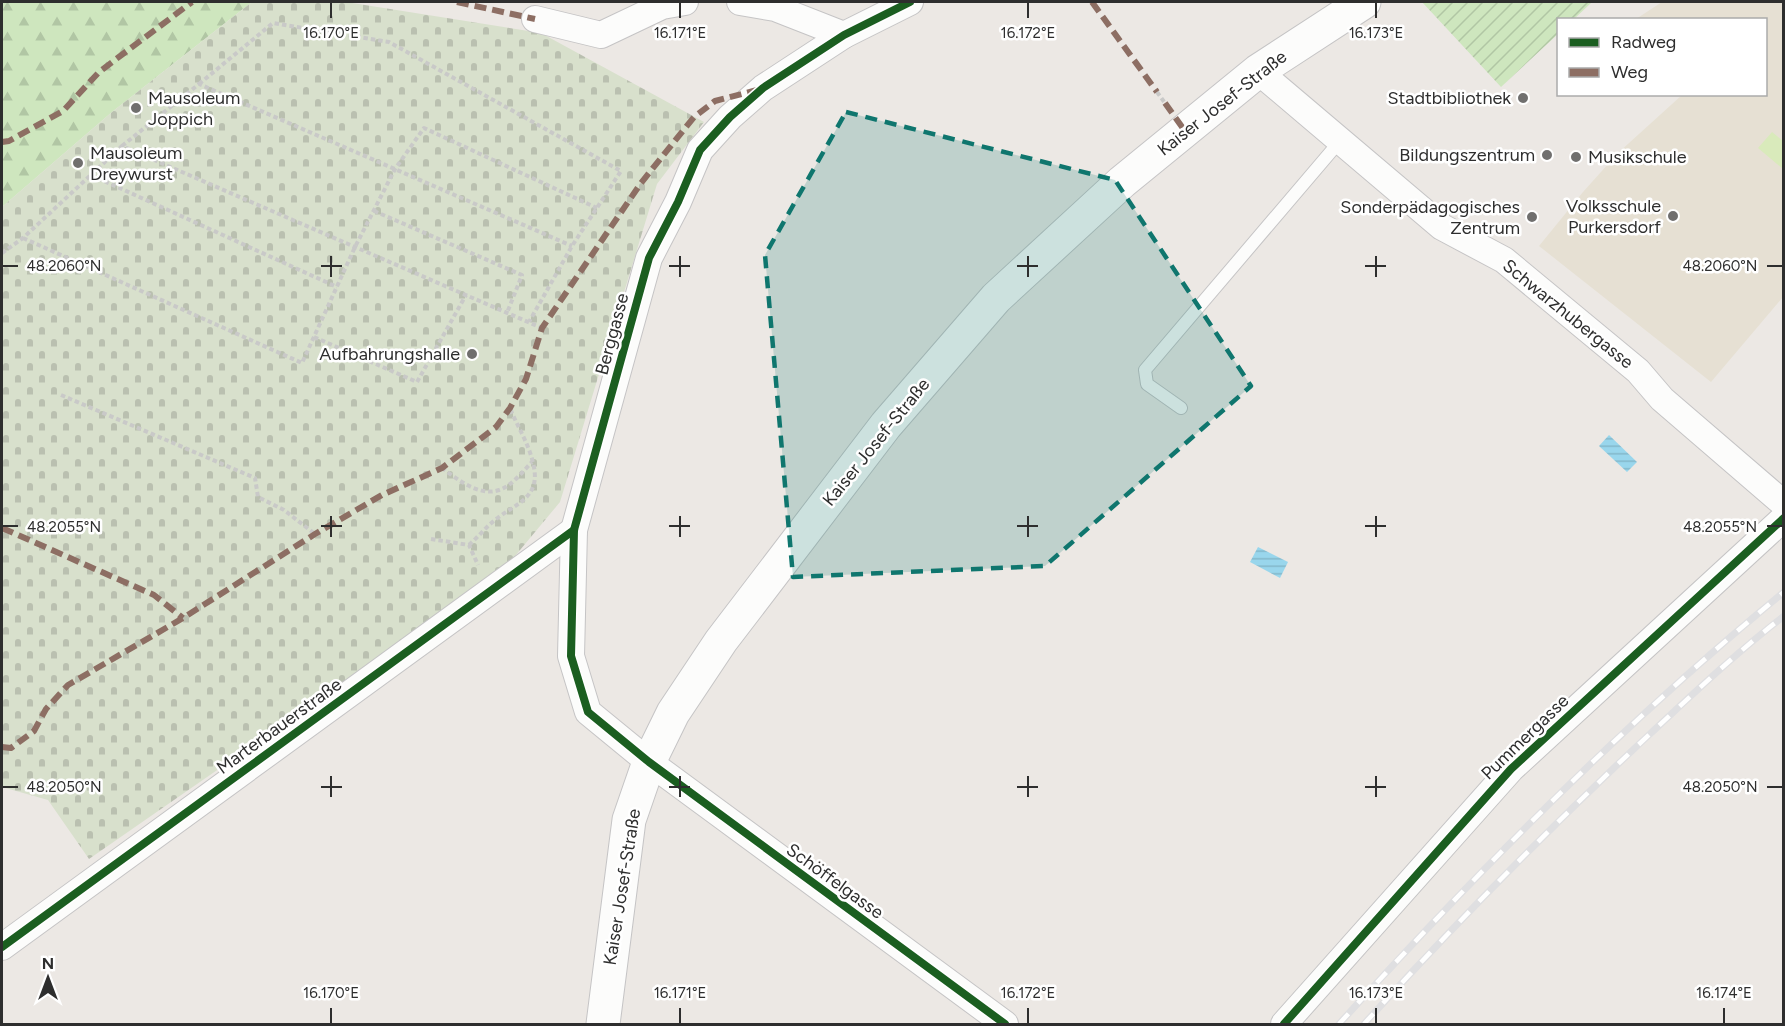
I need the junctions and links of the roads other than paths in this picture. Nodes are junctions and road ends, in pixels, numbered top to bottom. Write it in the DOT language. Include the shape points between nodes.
graph roads {
  1 [pos="685,2"];
  2 [pos="740,2"];
  3 [pos="910,2"];
  4 [pos="1364,2"];
  5 [pos="535,19"];
  6 [pos="844,35"];
  7 [pos="1258,71"];
  8 [pos="1340,141"];
  9 [pos="1181,408"];
  10 [pos="1784,504"];
  11 [pos="1784,518"];
  12 [pos="574,530"];
  13 [pos="649,762"];
  14 [pos="2,946"];
  15 [pos="603,1024"];
  16 [pos="1005,1024"];
  17 [pos="1284,1024"];
  1 -- 5 [label="street" via="662,6 601,35"];
  2 -- 6 [label="street" via="775,8"];
  3 -- 6 [label="street, Berggasse"];
  4 -- 7 [label="main road, Kaiser Josef-Straße"];
  6 -- 12 [label="street, Berggasse" via="763,88 700,150 649,258"];
  7 -- 8 [label="street, Schwarzhubergasse"];
  7 -- 13 [label="main road, Kaiser Josef-Straße" via="1122,182 996,298 886,425 721,641 673,713"];
  8 -- 9 [label="lane" via="1145,370 1147,384"];
  8 -- 10 [label="street, Schwarzhubergasse" via="1442,227 1504,260 1638,371 1662,399"];
  11 -- 17 [label="street, Pummergasse" via="1510,769"];
  12 -- 13 [label="street, Berggasse" via="571,656 588,712"];
  12 -- 14 [label="street, Marterbauerstraße"];
  13 -- 15 [label="main road, Kaiser Josef-Straße" via="629,820"];
  13 -- 16 [label="street, Schöffelgasse"];
}
